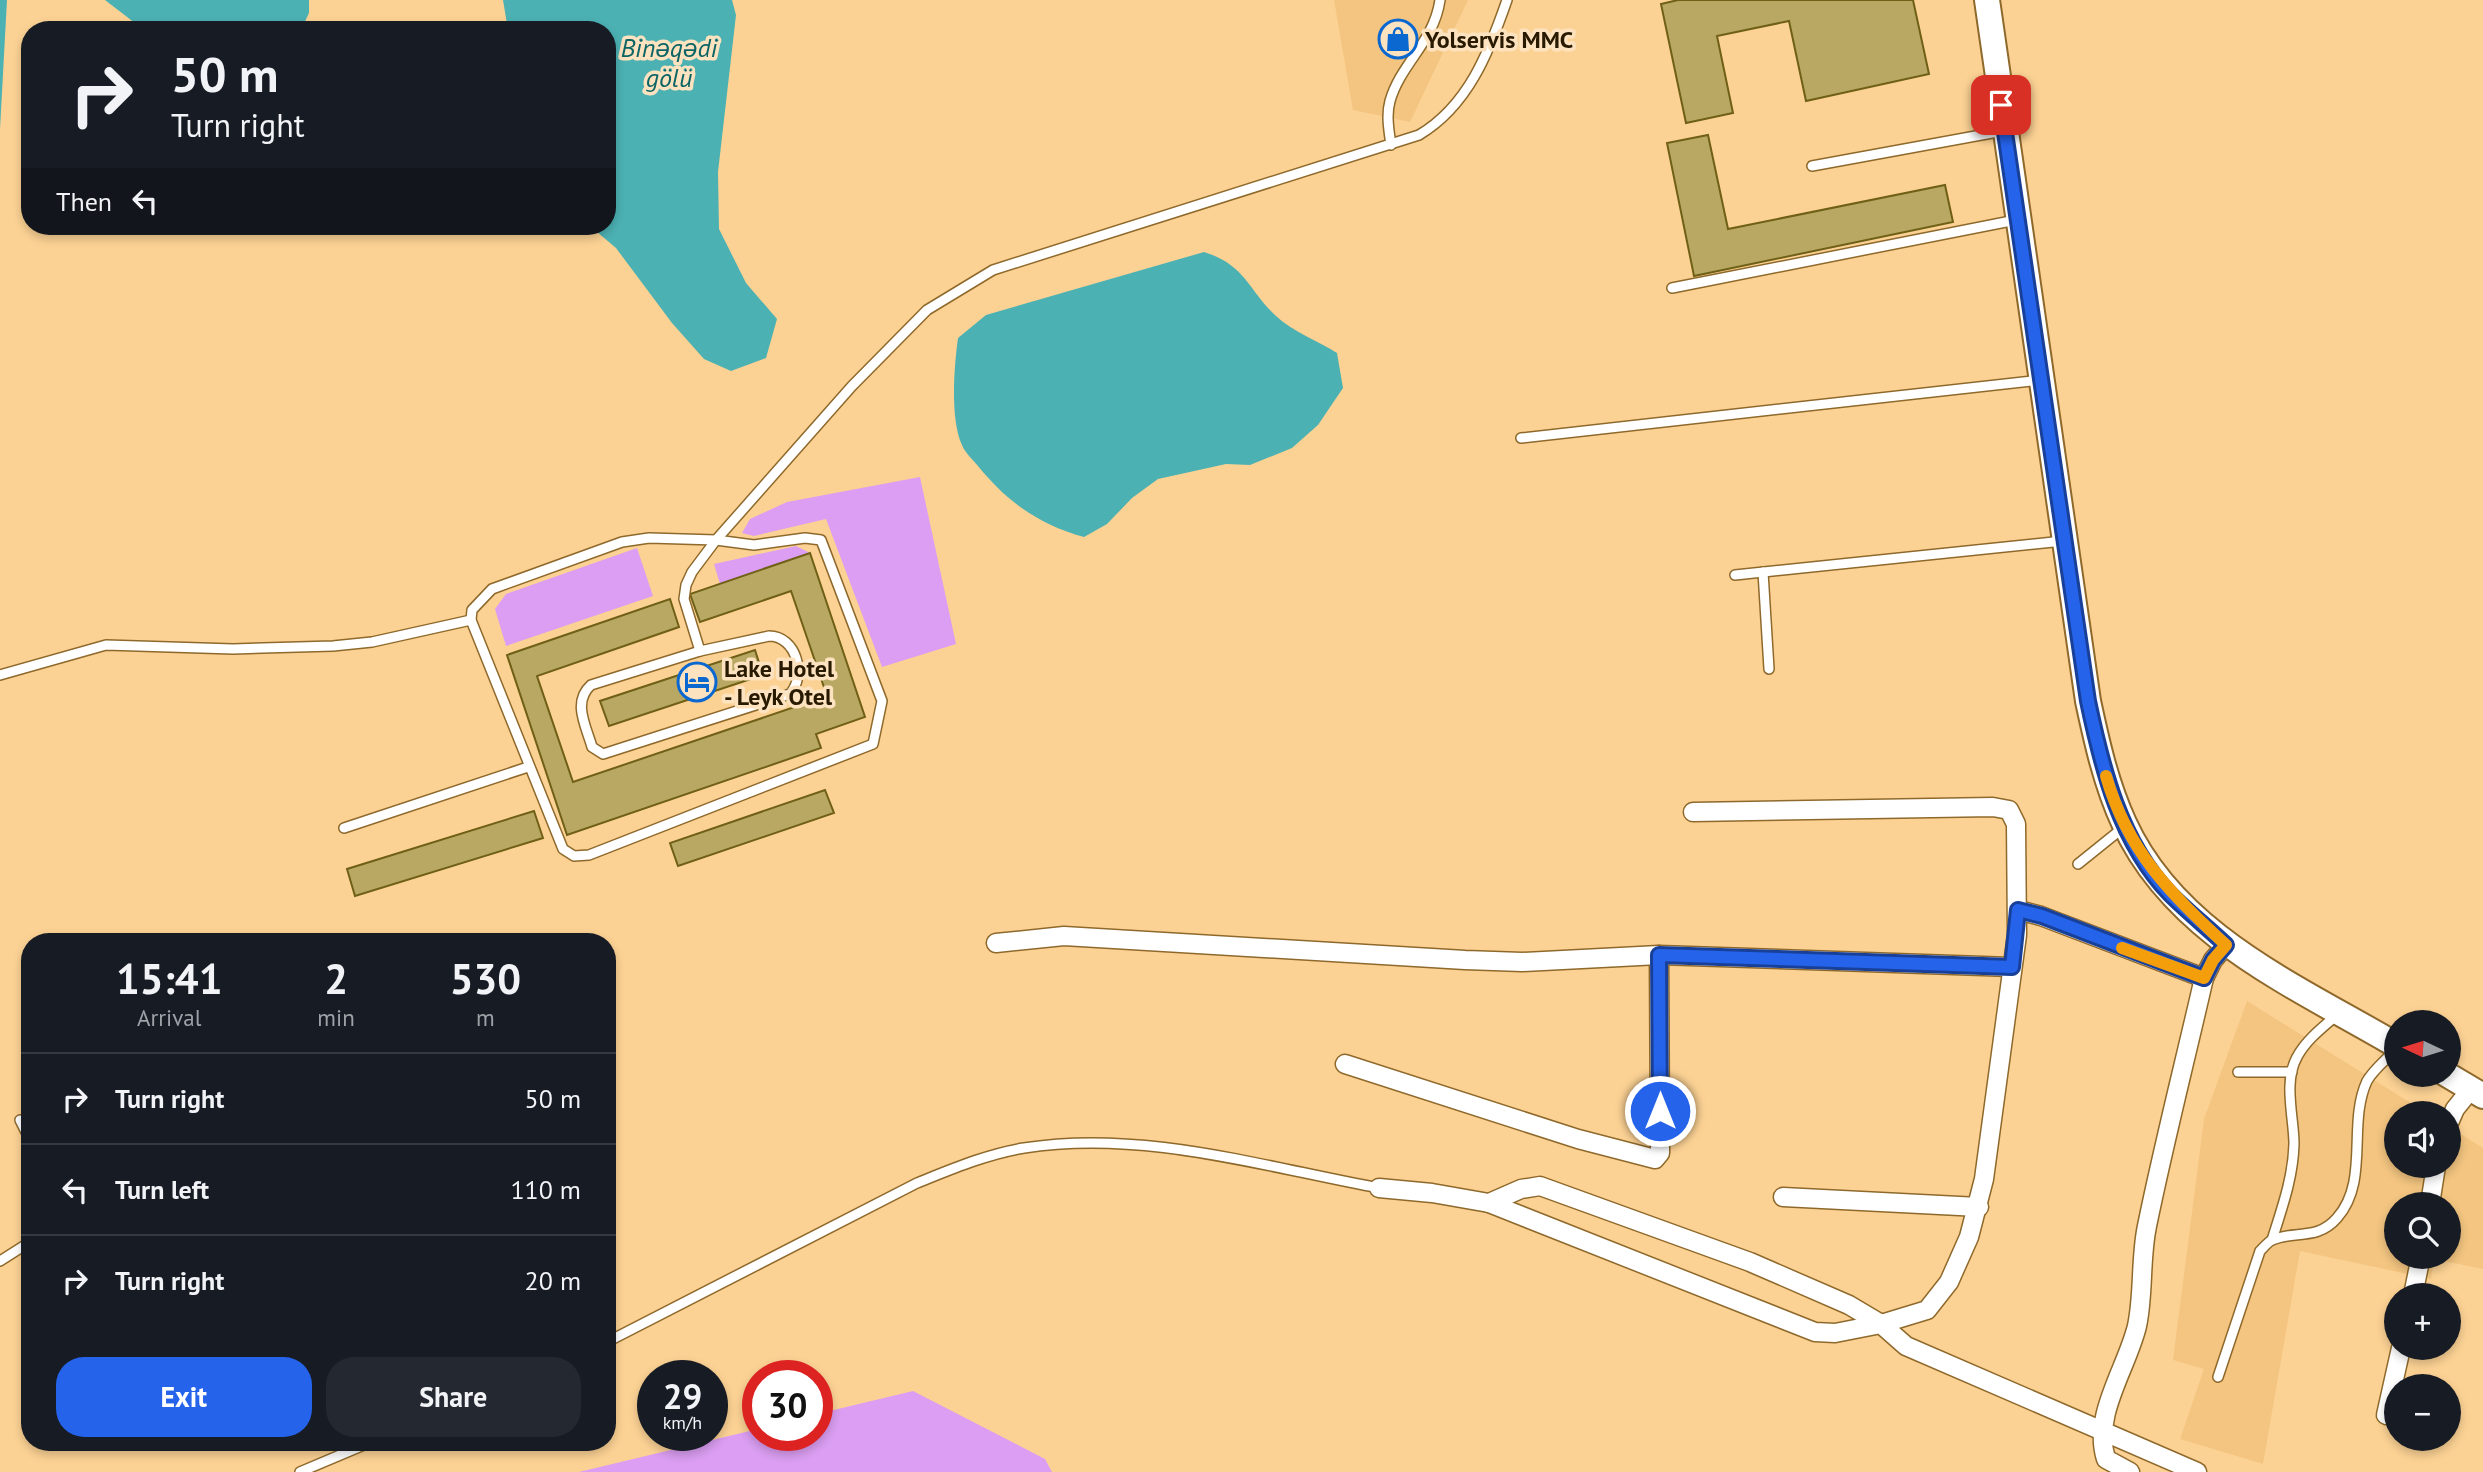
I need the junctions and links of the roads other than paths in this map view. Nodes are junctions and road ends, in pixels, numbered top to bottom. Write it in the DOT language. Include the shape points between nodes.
graph roads {
  1 [pos="1440,0"];
  2 [pos="1507,0"];
  3 [pos="1987,0"];
  4 [pos="2004,131"];
  5 [pos="1391,145"];
  6 [pos="1812,166"];
  7 [pos="2018,220"];
  8 [pos="1672,288"];
  9 [pos="2042,380"];
  10 [pos="1521,438"];
  11 [pos="716,540"];
  12 [pos="2065,540"];
  13 [pos="1763,572"];
  14 [pos="1735,575"];
  15 [pos="471,620"];
  16 [pos="700,651"];
  17 [pos="1769,668"];
  18 [pos="0,675"];
  19 [pos="528,767"];
  20 [pos="1693,812"];
  21 [pos="2125,826"];
  22 [pos="344,828"];
  23 [pos="2078,864"];
  24 [pos="2018,910"];
  25 [pos="996,943"];
  26 [pos="2226,945"];
  27 [pos="1659,955"];
  28 [pos="2012,967"];
  29 [pos="2204,978"];
  30 [pos="2340,1012"];
  31 [pos="2384,1040"];
  32 [pos="2384,1061"];
  33 [pos="1345,1064"];
  34 [pos="2238,1072"];
  35 [pos="2292,1072"];
  36 [pos="2461,1083"];
  37 [pos="2477,1093"];
  38 [pos="2461,1105"];
  39 [pos="1380,1188"];
  40 [pos="1783,1197"];
  41 [pos="1489,1203"];
  42 [pos="1979,1207"];
  43 [pos="2272,1240"];
  44 [pos="21,1248"];
  45 [pos="0,1261"];
  46 [pos="1881,1325"];
  47 [pos="616,1337"];
  48 [pos="2218,1377"];
  49 [pos="2104,1432"];
  50 [pos="350,1451"];
  51 [pos="300,1472"];
  52 [pos="2130,1472"];
  53 [pos="2197,1472"];
  1 -- 5 [label="lane" via="1432,32 1390,102"];
  2 -- 5 [label="lane" via="1482,64 1452,110 1419,135"];
  3 -- 4 [label="main road"];
  4 -- 6 [label="lane"];
  4 -- 7 [label="main road"];
  5 -- 11 [label="lane" via="993,270 957,290 927,310 852,386"];
  7 -- 8 [label="lane"];
  7 -- 9 [label="main road"];
  9 -- 10 [label="lane"];
  9 -- 12 [label="main road"];
  11 -- 15 [label="lane" via="622,542 492,589 471,610"];
  11 -- 16 [label="lane" via="686,585 684,599"];
  11 -- 19 [label="lane" via="754,545 821,540 882,701 873,744 589,855 574,856 564,849"];
  12 -- 13 [label="lane"];
  12 -- 21 [label="main road" via="2088,701 2109,788"];
  13 -- 14 [label="lane"];
  13 -- 17 [label="lane"];
  15 -- 18 [label="lane" via="333,646 106,645"];
  15 -- 19 [label="lane"];
  16 -- 16 [label="lane" via="591,685 582,693 580,703 592,747 603,754 617,751 790,694 797,685 799,674 790,643 780,636"];
  19 -- 22 [label="lane"];
  20 -- 24 [label="street" via="2009,810 2016,824"];
  21 -- 23 [label="lane"];
  21 -- 26 [label="main road" via="2168,892"];
  24 -- 28 [label="street"];
  24 -- 29 [label="street"];
  25 -- 27 [label="street" via="1064,936 1522,962"];
  26 -- 29 [label="street"];
  26 -- 30 [label="main road"];
  27 -- 28 [label="street"];
  27 -- 33 [label="street" via="1660,1153 1655,1159 1566,1136"];
  28 -- 42 [label="street"];
  29 -- 49 [label="street" via="2147,1227 2136,1327"];
  30 -- 31 [label="main road"];
  30 -- 35 [label="lane" via="2310,1039"];
  32 -- 43 [label="lane" via="2368,1079 2361,1099 2348,1203 2324,1229"];
  34 -- 35 [label="lane"];
  35 -- 43 [label="lane" via="2290,1181"];
  36 -- 37 [label="main road"];
  37 -- 38 [label="street"];
  39 -- 41 [label="street"];
  39 -- 47 [label="lane" via="1169,1148 1089,1144 1024,1148 917,1182"];
  40 -- 42 [label="street"];
  41 -- 46 [label="street" via="1815,1332"];
  41 -- 46 [label="street" via="1540,1186 1751,1262 1849,1305"];
  42 -- 46 [label="street" via="1949,1282 1927,1310"];
  43 -- 48 [label="lane" via="2260,1251"];
  44 -- 45 [label="lane"];
  46 -- 49 [label="street" via="1906,1346"];
  49 -- 52 [label="street" via="2106,1459"];
  49 -- 53 [label="street"];
  50 -- 51 [label="lane"];
}
